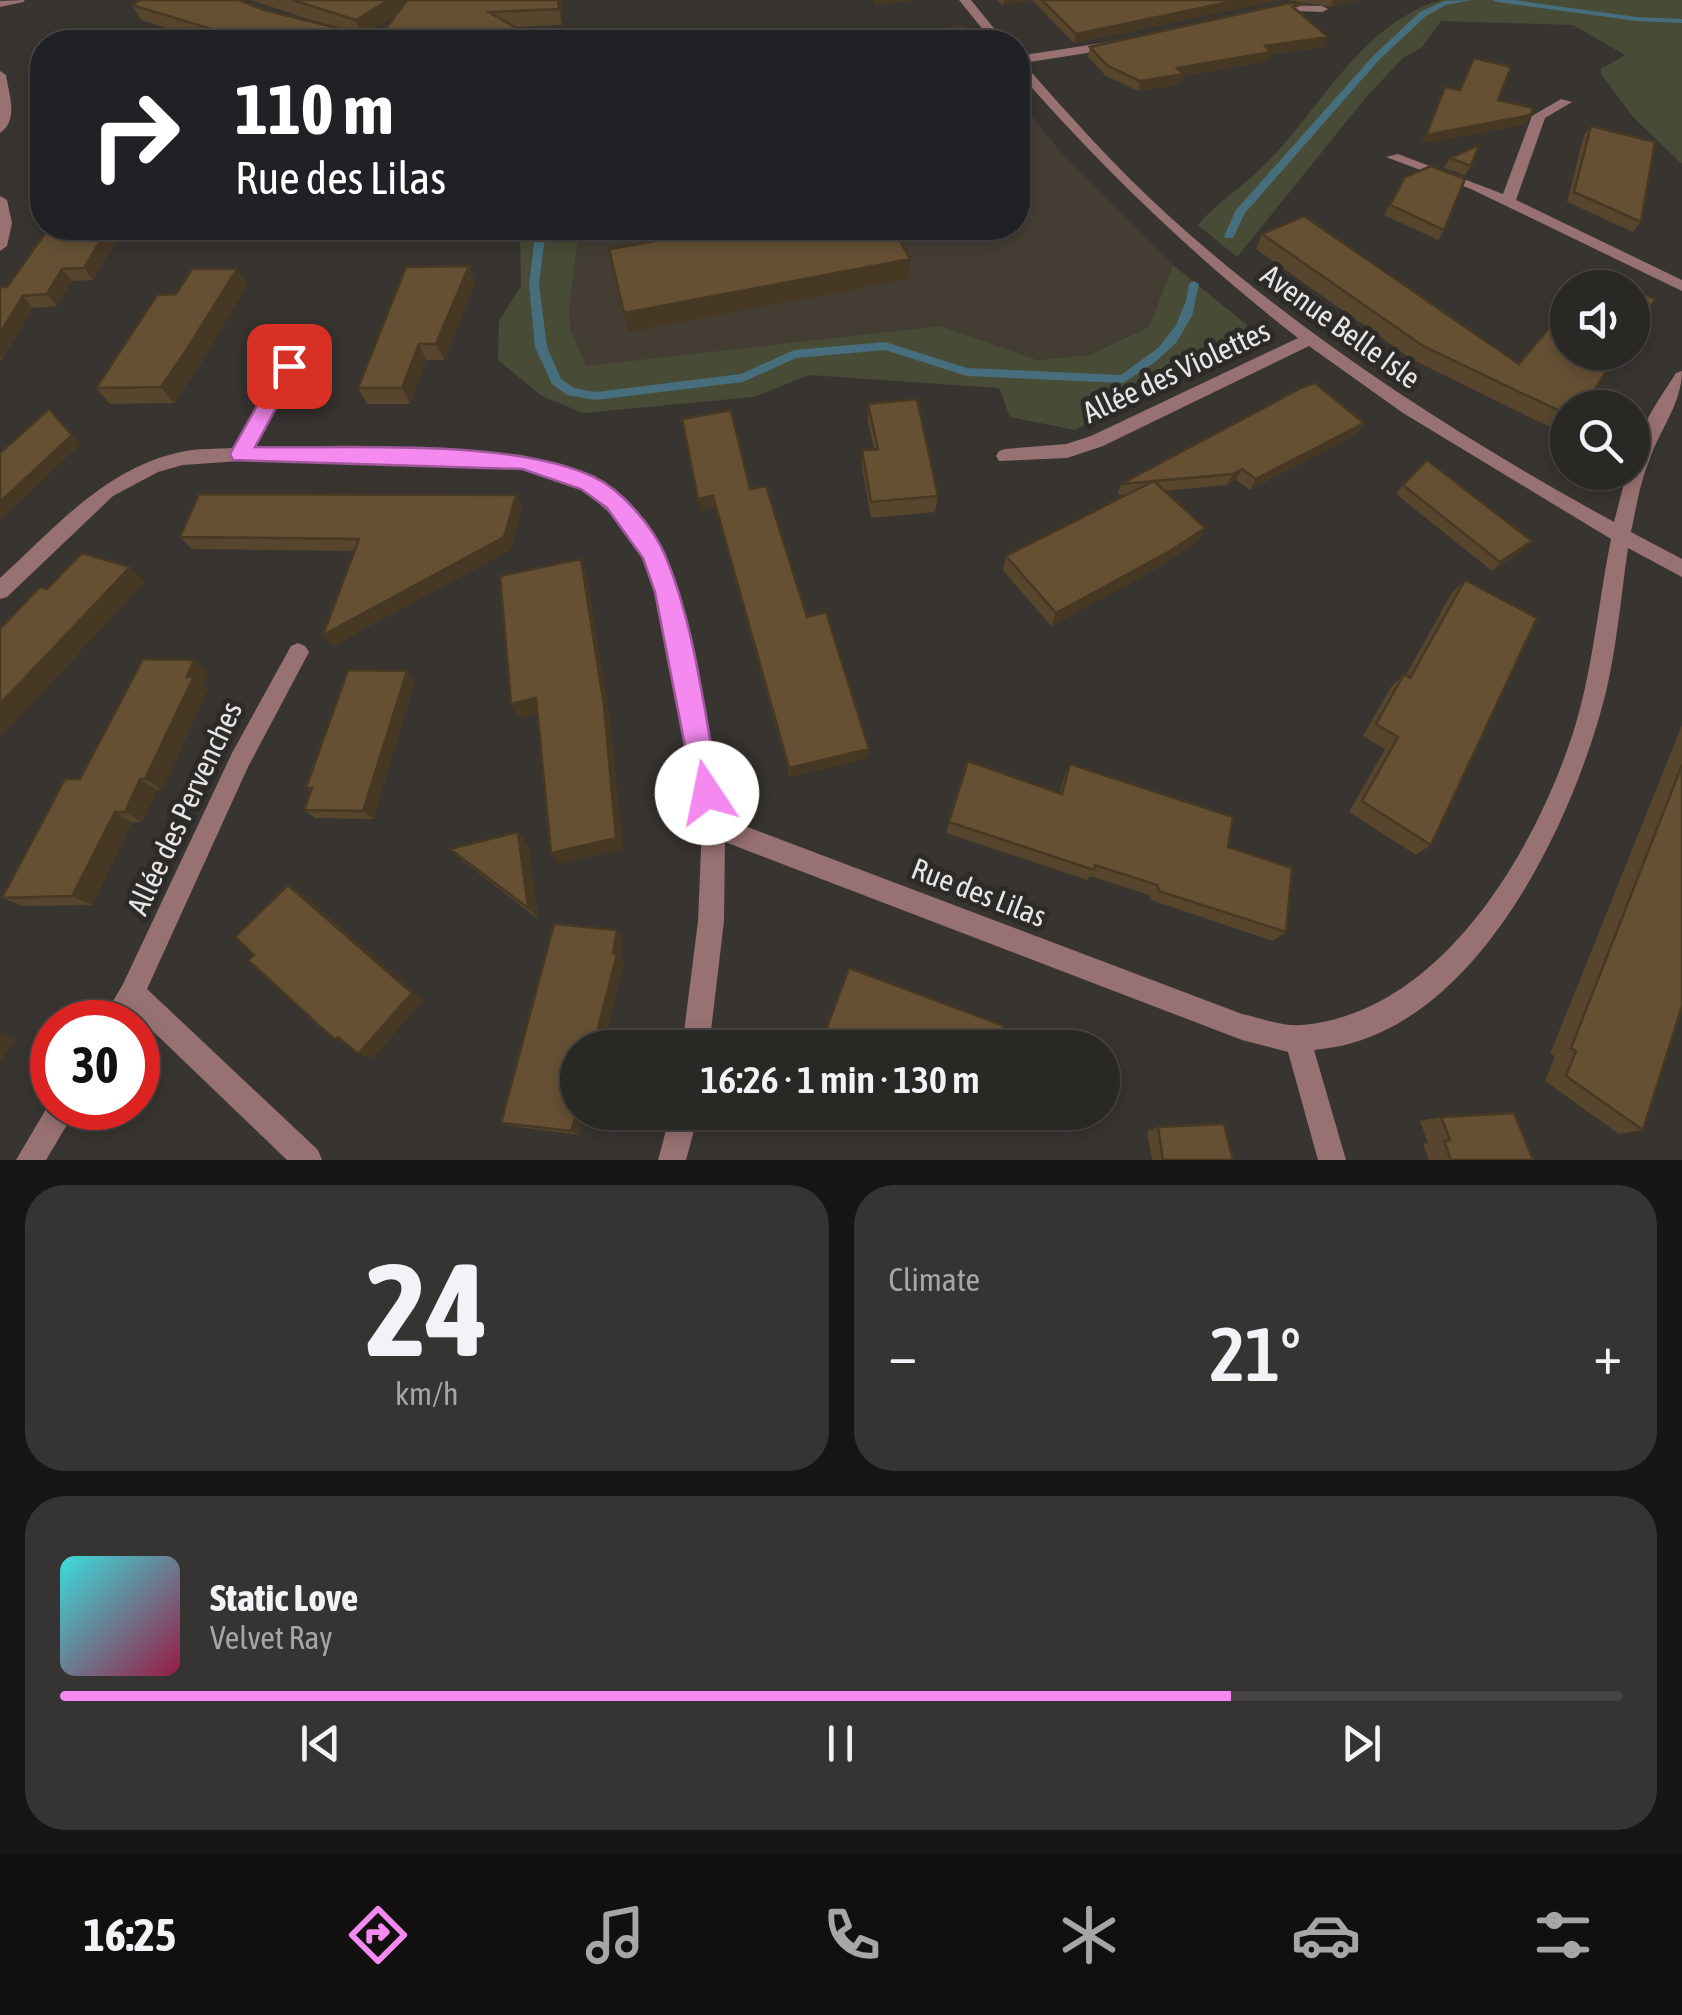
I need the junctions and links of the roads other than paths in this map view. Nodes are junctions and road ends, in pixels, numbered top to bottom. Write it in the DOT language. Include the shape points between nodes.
graph roads {
  1 [pos="19,0"];
  2 [pos="964,0"];
  3 [pos="0,4"];
  4 [pos="1322,9"];
  5 [pos="1266,10"];
  6 [pos="299,27"];
  7 [pos="312,30"];
  8 [pos="989,30"];
  9 [pos="1132,42"];
  10 [pos="1030,61"];
  11 [pos="0,75"];
  12 [pos="1030,77"];
  13 [pos="1566,102"];
  14 [pos="0,129"];
  15 [pos="1393,156"];
  16 [pos="0,200"];
  17 [pos="1508,202"];
  18 [pos="0,246"];
  19 [pos="1682,286"];
  20 [pos="306,336"];
  21 [pos="1309,340"];
  22 [pos="1682,377"];
  23 [pos="240,454"];
  24 [pos="1005,456"];
  25 [pos="1618,534"];
  26 [pos="1682,569"];
  27 [pos="0,592"];
  28 [pos="298,652"];
  29 [pos="714,826"];
  30 [pos="132,993"];
  31 [pos="128,1000"];
  32 [pos="697,1030"];
  33 [pos="1298,1040"];
  34 [pos="49,1130"];
  35 [pos="680,1130"];
  36 [pos="30,1160"];
  37 [pos="308,1160"];
  38 [pos="672,1160"];
  39 [pos="1332,1160"];
  1 -- 3 [label="street"];
  2 -- 8 [label="street"];
  4 -- 5 [label="street"];
  6 -- 7 [label="street"];
  9 -- 10 [label="street"];
  11 -- 14 [label="street" via="6,114"];
  12 -- 21 [label="street, Avenue Belle Isle" via="1128,190"];
  13 -- 17 [label="street" via="1539,116"];
  15 -- 17 [label="street"];
  16 -- 18 [label="street"];
  17 -- 19 [label="street"];
  20 -- 23 [label="street"];
  21 -- 24 [label="street, Allée des Violettes" via="1097,441"];
  21 -- 25 [label="street, Avenue Belle Isle" via="1439,428"];
  22 -- 25 [label="street, Rue des Lilas" via="1652,422"];
  23 -- 27 [label="street" via="183,458 121,482 88,504"];
  23 -- 29 [label="street" via="522,462 588,483 614,502 653,554 666,592"];
  25 -- 26 [label="street, Avenue Belle Isle"];
  25 -- 33 [label="street, Rue des Lilas" via="1585,732 1531,854 1431,988 1390,1016"];
  28 -- 30 [label="street, Allée des Pervenches"];
  29 -- 32 [label="street"];
  29 -- 33 [label="street, Rue des Lilas" via="1242,1027"];
  30 -- 31 [label="street, Allée des Pervenches"];
  30 -- 37 [label="street"];
  33 -- 39 [label="street"];
  34 -- 36 [label="street"];
  35 -- 38 [label="street"];
}
